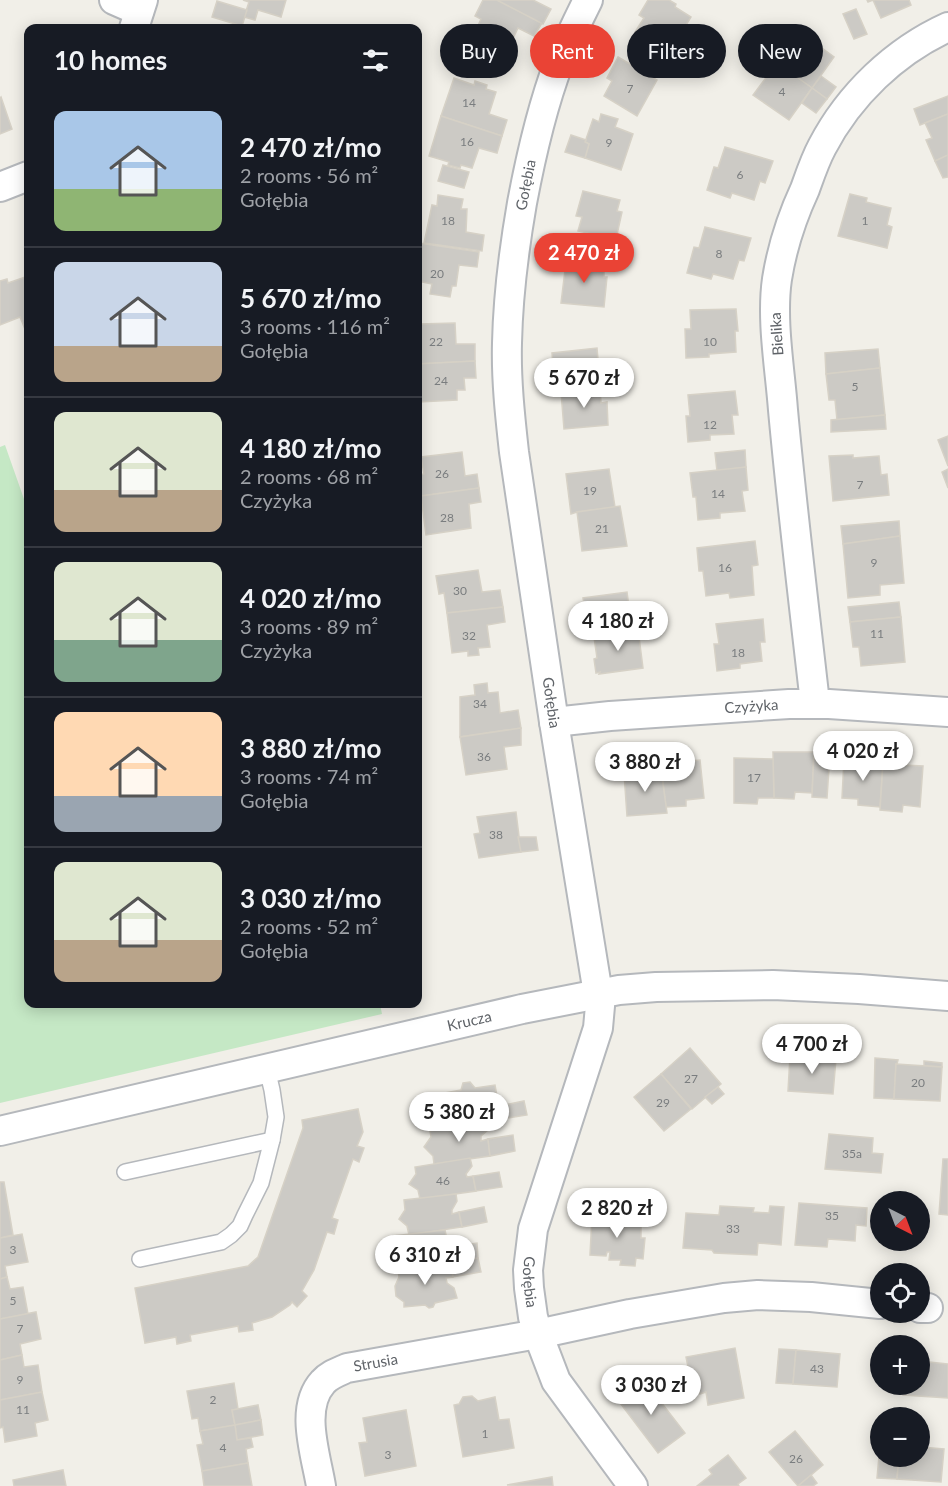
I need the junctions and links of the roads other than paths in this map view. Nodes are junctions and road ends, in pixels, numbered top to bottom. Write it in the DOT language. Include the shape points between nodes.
graph roads {
  1 [pos="588,0"];
  2 [pos="948,27"];
  3 [pos="24,178"];
  4 [pos="0,187"];
  5 [pos="815,703"];
  6 [pos="948,712"];
  7 [pos="554,722"];
  8 [pos="598,993"];
  9 [pos="948,996"];
  10 [pos="267,1069"];
  11 [pos="0,1131"];
  12 [pos="272,1140"];
  13 [pos="125,1172"];
  14 [pos="140,1259"];
  15 [pos="870,1303"];
  16 [pos="538,1334"];
  17 [pos="321,1486"];
  18 [pos="633,1486"];
  1 -- 7 [label="street, Gołębia" via="558,65 528,170 511,273 506,345 509,407"];
  2 -- 5 [label="street, Bielika" via="881,70 838,122 822,147 798,203 777,280 776,330"];
  3 -- 4 [label="street"];
  5 -- 6 [label="street, Czyżyka"];
  5 -- 7 [label="street, Czyżyka"];
  7 -- 8 [label="street, Gołębia"];
  8 -- 9 [label="street, Krucza" via="750,985"];
  8 -- 10 [label="street, Krucza"];
  8 -- 16 [label="street, Gołębia" via="598,1028 533,1229 528,1270"];
  10 -- 11 [label="street, Krucza"];
  10 -- 12 [label="lane" via="276,1117"];
  12 -- 13 [label="lane"];
  12 -- 14 [label="lane" via="261,1183 240,1226 231,1235 221,1242"];
  15 -- 16 [label="street" via="792,1296 724,1298"];
  16 -- 17 [label="street, Strusia" via="347,1368 322,1382 310,1409"];
  16 -- 18 [label="street, Gołębia" via="556,1381"];
}
